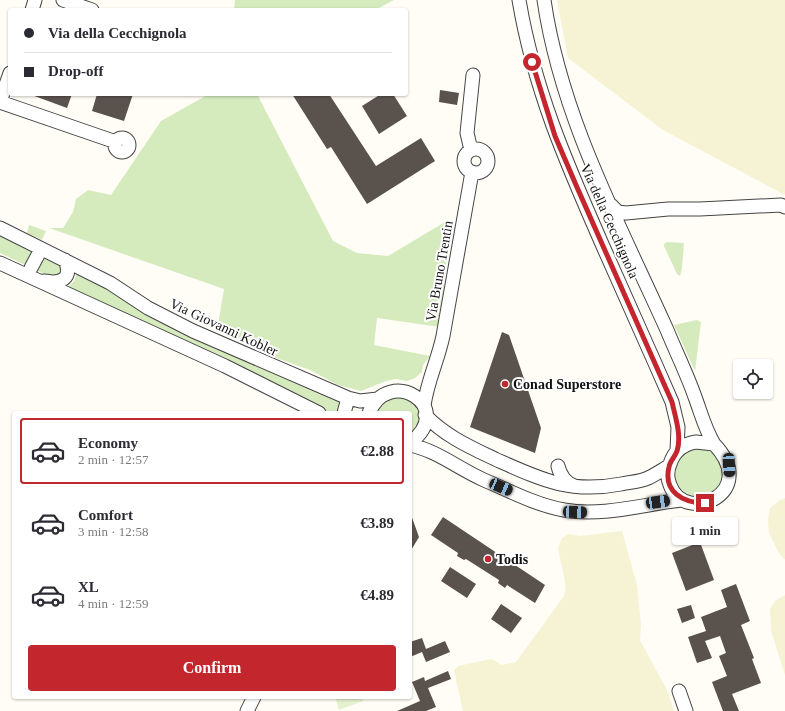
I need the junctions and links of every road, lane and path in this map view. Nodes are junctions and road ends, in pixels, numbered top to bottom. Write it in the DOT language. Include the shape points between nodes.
graph roads {
  1 [pos="63,0"];
  2 [pos="519,0"];
  3 [pos="544,0"];
  4 [pos="86,8"];
  5 [pos="473,75"];
  6 [pos="8,80"];
  7 [pos="0,102"];
  8 [pos="116,142"];
  9 [pos="610,204"];
  10 [pos="785,207"];
  11 [pos="645,212"];
  12 [pos="0,228"];
  13 [pos="623,233"];
  14 [pos="39,253"];
  15 [pos="65,260"];
  16 [pos="0,263"];
  17 [pos="30,272"];
  18 [pos="430,375"];
  19 [pos="404,391"];
  20 [pos="378,399"];
  21 [pos="315,411"];
  22 [pos="370,411"];
  23 [pos="425,411"];
  24 [pos="412,442"];
  25 [pos="714,444"];
  26 [pos="412,445"];
  27 [pos="677,451"];
  28 [pos="669,466"];
  29 [pos="682,500"];
  30 [pos="680,691"];
  31 [pos="253,699"];
  32 [pos="246,711"];
  33 [pos="686,711"];
  1 -- 4 [label="street"];
  2 -- 27 [label="street, Via della Cecchignola" via="529,49 555,136 672,402 678,427"];
  3 -- 9 [label="street, Via della Cecchignola" via="564,88"];
  5 -- 18 [label="street, Via Bruno Trentin" via="467,133 472,150 467,152 464,161 468,170 472,172 443,336"];
  6 -- 7 [label="street"];
  7 -- 8 [label="street"];
  9 -- 11 [label="street" via="618,212"];
  9 -- 13 [label="street, Via della Cecchignola"];
  10 -- 11 [label="street" via="781,205 668,209"];
  11 -- 13 [label="street" via="628,219 623,224"];
  12 -- 15 [label="street, Via Giovanni Kobler"];
  13 -- 25 [label="street, Via della Cecchignola"];
  14 -- 17 [label="street"];
  15 -- 17 [label="street" via="68,273 61,281 45,281"];
  15 -- 20 [label="street, Via Giovanni Kobler" via="110,283 158,314 252,358 348,398 367,401"];
  16 -- 17 [label="street"];
  17 -- 21 [label="street"];
  18 -- 19 [label="street, Via Bruno Trentin" via="416,387"];
  18 -- 23 [label="street, Via Bruno Trentin"];
  19 -- 20 [label="street, Via Giovanni Kobler"];
  19 -- 23 [label="street" via="418,397"];
  20 -- 22 [label="street"];
  23 -- 24 [label="street, Via Bruno Trentin" via="424,428"];
  23 -- 28 [label="street" via="433,424 454,438 480,452 496,449 507,464 558,484 581,488 605,487 647,479"];
  25 -- 27 [label="street" via="689,443"];
  25 -- 29 [label="street" via="726,457 729,465 728,481 721,495 705,503"];
  26 -- 29 [label="street" via="428,450 465,472 543,505 569,511 601,511"];
  27 -- 28 [label="street"];
  28 -- 29 [label="street" via="668,477 672,489"];
  30 -- 33 [label="street"];
  31 -- 32 [label="street"];
}
